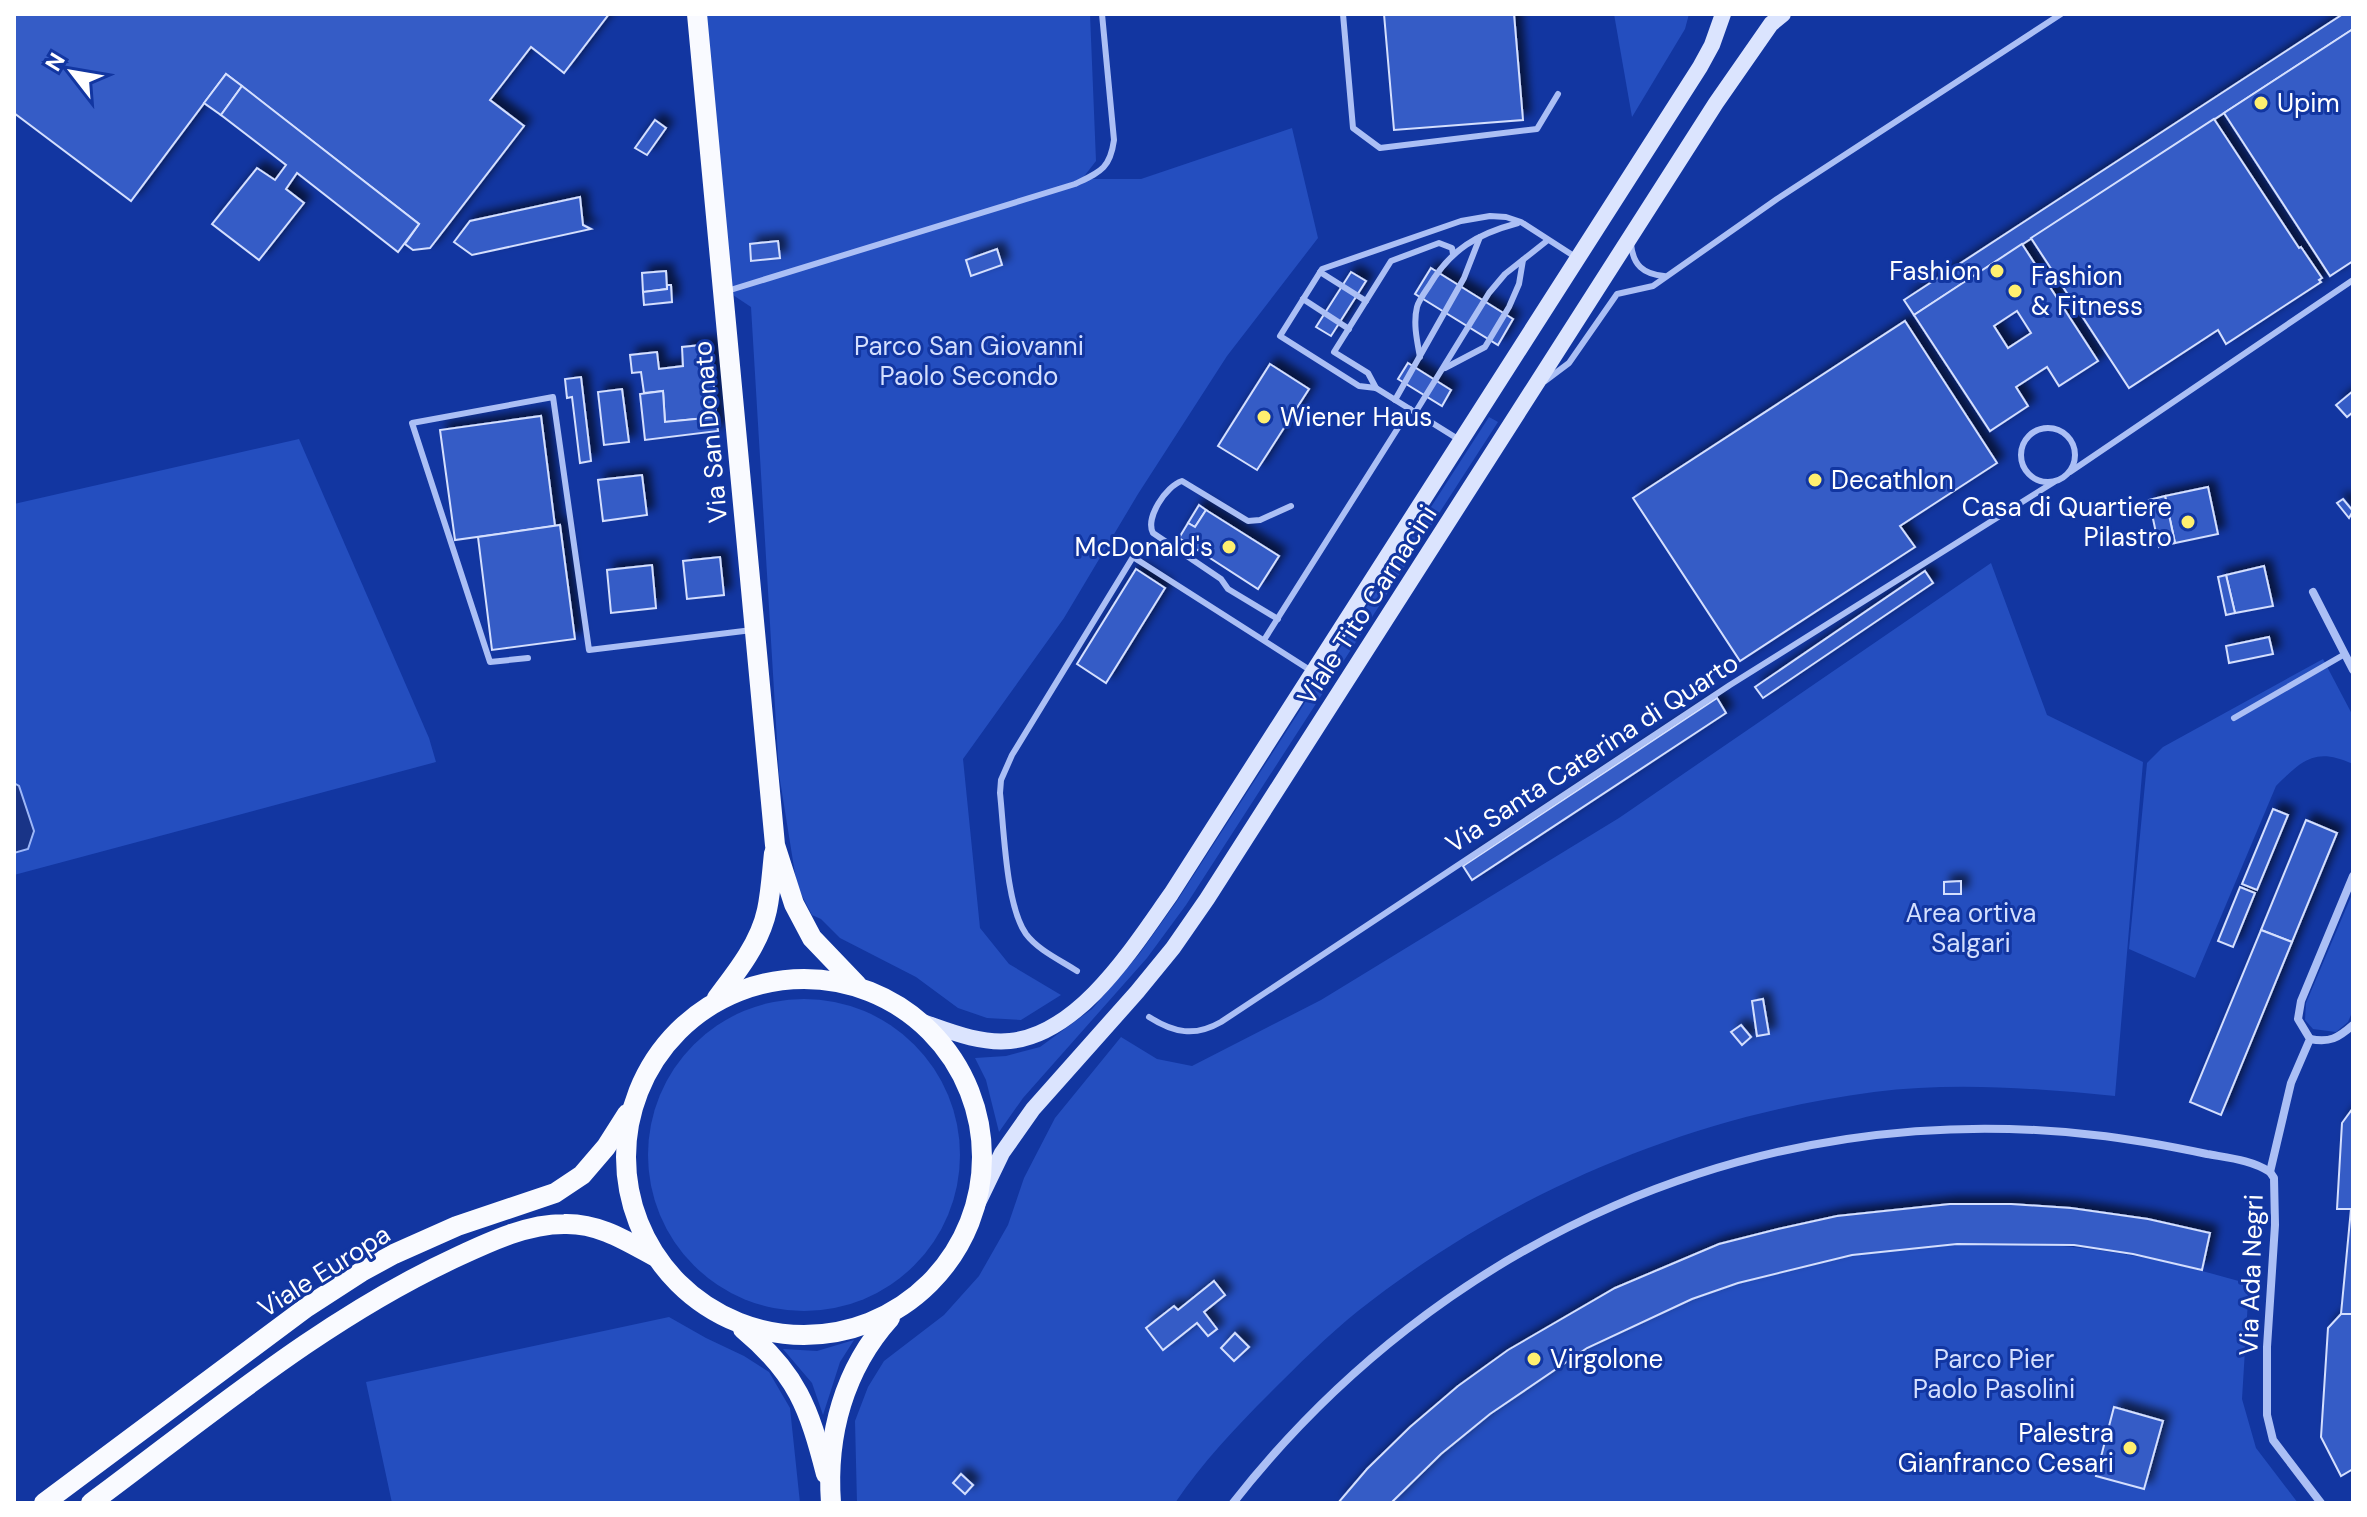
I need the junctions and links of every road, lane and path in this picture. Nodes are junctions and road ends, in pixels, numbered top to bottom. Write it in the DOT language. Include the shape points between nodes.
graph roads {
  1 [pos="697,14"];
  2 [pos="1102,14"];
  3 [pos="1343,14"];
  4 [pos="1723,14"];
  5 [pos="1783,14"];
  6 [pos="2061,14"];
  7 [pos="1558,94"];
  8 [pos="1521,222"];
  9 [pos="1480,236"];
  10 [pos="1630,239"];
  11 [pos="1548,240"];
  12 [pos="1453,254"];
  13 [pos="1578,258"];
  14 [pos="1523,259"];
  15 [pos="1320,272"];
  16 [pos="1664,276"];
  17 [pos="2353,280"];
  18 [pos="723,293"];
  19 [pos="1303,299"];
  20 [pos="1366,301"];
  21 [pos="1349,329"];
  22 [pos="1420,357"];
  23 [pos="1442,369"];
  24 [pos="1376,388"];
  25 [pos="1535,388"];
  26 [pos="1395,400"];
  27 [pos="1412,411"];
  28 [pos="1461,441"];
  29 [pos="2070,472"];
  30 [pos="2054,482"];
  31 [pos="1291,506"];
  32 [pos="2313,592"];
  33 [pos="1278,619"];
  34 [pos="755,630"];
  35 [pos="1264,640"];
  36 [pos="2345,654"];
  37 [pos="528,658"];
  38 [pos="2353,670"];
  39 [pos="1313,672"];
  40 [pos="2234,718"];
  41 [pos="775,845"];
  42 [pos="2353,876"];
  43 [pos="1077,971"];
  44 [pos="859,986"];
  45 [pos="714,1002"];
  46 [pos="1149,1017"];
  47 [pos="920,1021"];
  48 [pos="2353,1025"];
  49 [pos="2310,1039"];
  50 [pos="633,1104"];
  51 [pos="2270,1172"];
  52 [pos="975,1209"];
  53 [pos="655,1257"];
  54 [pos="898,1309"];
  55 [pos="737,1324"];
  56 [pos="830,1495"];
  57 [pos="44,1503"];
  58 [pos="91,1503"];
  59 [pos="1233,1503"];
  60 [pos="2321,1503"];
  1 -- 18 [label="main road, Via San Donato"];
  2 -- 18 [label="lane" via="1114,140 1111,159 1100,171 1075,184"];
  3 -- 7 [label="lane" via="1353,128 1380,148 1537,129"];
  4 -- 13 [label="main road, Viale Tito Carnacini" via="1700,67"];
  5 -- 10 [label="main road, Viale Tito Carnacini" via="1716,103"];
  6 -- 16 [label="lane"];
  8 -- 9 [label="lane"];
  8 -- 11 [label="lane"];
  8 -- 15 [label="lane" via="1490,216 1461,221"];
  9 -- 12 [label="lane"];
  9 -- 22 [label="lane" via="1464,278"];
  10 -- 16 [label="lane" via="1632,258 1643,270"];
  10 -- 25 [label="main road, Viale Tito Carnacini"];
  11 -- 13 [label="lane"];
  11 -- 14 [label="lane"];
  12 -- 20 [label="lane" via="1452,248 1439,243 1391,261"];
  12 -- 22 [label="lane" via="1417,306"];
  13 -- 28 [label="main road, Viale Tito Carnacini"];
  14 -- 23 [label="lane" via="1489,293"];
  14 -- 23 [label="lane" via="1519,284 1485,347"];
  15 -- 19 [label="lane"];
  15 -- 20 [label="lane"];
  16 -- 25 [label="lane" via="1653,286 1617,294 1569,363"];
  17 -- 29 [label="lane"];
  18 -- 34 [label="main road, Via San Donato"];
  19 -- 21 [label="lane"];
  19 -- 24 [label="lane" via="1280,336 1359,386"];
  20 -- 21 [label="lane"];
  21 -- 24 [label="lane" via="1334,352 1368,373"];
  22 -- 26 [label="lane"];
  23 -- 27 [label="lane"];
  24 -- 26 [label="lane"];
  25 -- 52 [label="main road, Viale Tito Carnacini" via="1207,899 1137,992 1033,1109 1002,1153"];
  26 -- 27 [label="lane"];
  27 -- 28 [label="lane"];
  27 -- 33 [label="lane"];
  28 -- 39 [label="main road, Viale Tito Carnacini"];
  29 -- 30 [label="lane"];
  29 -- 30 [label="lane" via="2075,454 2069,436 2045,427 2030,434 2021,449 2023,466 2035,479"];
  30 -- 46 [label="lane, Via Santa Caterina di Quarto" via="1730,685 1214,1026 1182,1032"];
  31 -- 33 [label="lane" via="1248,521 1182,481 1170,487 1149,527 1228,589"];
  32 -- 36 [label="street"];
  33 -- 35 [label="lane"];
  34 -- 37 [label="lane" via="589,650 553,397 412,423 490,662"];
  34 -- 41 [label="main road, Via San Donato"];
  35 -- 39 [label="lane"];
  35 -- 43 [label="lane" via="1133,557 1005,767 1000,793 1016,914 1037,945"];
  36 -- 38 [label="street"];
  36 -- 40 [label="lane"];
  39 -- 47 [label="main road, Viale Tito Carnacini" via="1152,921 1098,989 1067,1018 1042,1032 1006,1041 981,1040"];
  41 -- 44 [label="main road, Via San Donato" via="794,904 812,938"];
  41 -- 45 [label="main road, Via San Donato" via="762,925 743,964"];
  42 -- 49 [label="street" via="2301,1001 2298,1019"];
  44 -- 45 [label="main road" via="803,978 775,981"];
  44 -- 47 [label="main road"];
  45 -- 50 [label="main road" via="665,1045"];
  47 -- 52 [label="main road" via="964,1077 976,1110 982,1146"];
  48 -- 49 [label="street" via="2339,1038"];
  49 -- 51 [label="street, Via Ada Negri" via="2291,1083"];
  50 -- 53 [label="main road" via="625,1144 627,1186 636,1221"];
  50 -- 57 [label="main road, Viale Europa" via="582,1175 555,1193 457,1226 351,1279"];
  51 -- 59 [label="street" via="2249,1162 2124,1138 2067,1131 1948,1129 1826,1142 1695,1175 1559,1232 1422,1316 1339,1385"];
  51 -- 60 [label="street, Via Ada Negri" via="2275,1225 2267,1415 2273,1440"];
  52 -- 54 [label="main road" via="944,1268"];
  53 -- 55 [label="main road" via="702,1305"];
  53 -- 58 [label="main road, Viale Europa" via="601,1229 563,1224 508,1235 471,1250 352,1311"];
  54 -- 55 [label="main road" via="832,1334 799,1336"];
  54 -- 56 [label="main road" via="875,1334 844,1390"];
  55 -- 56 [label="main road" via="764,1346 803,1399"];
}
